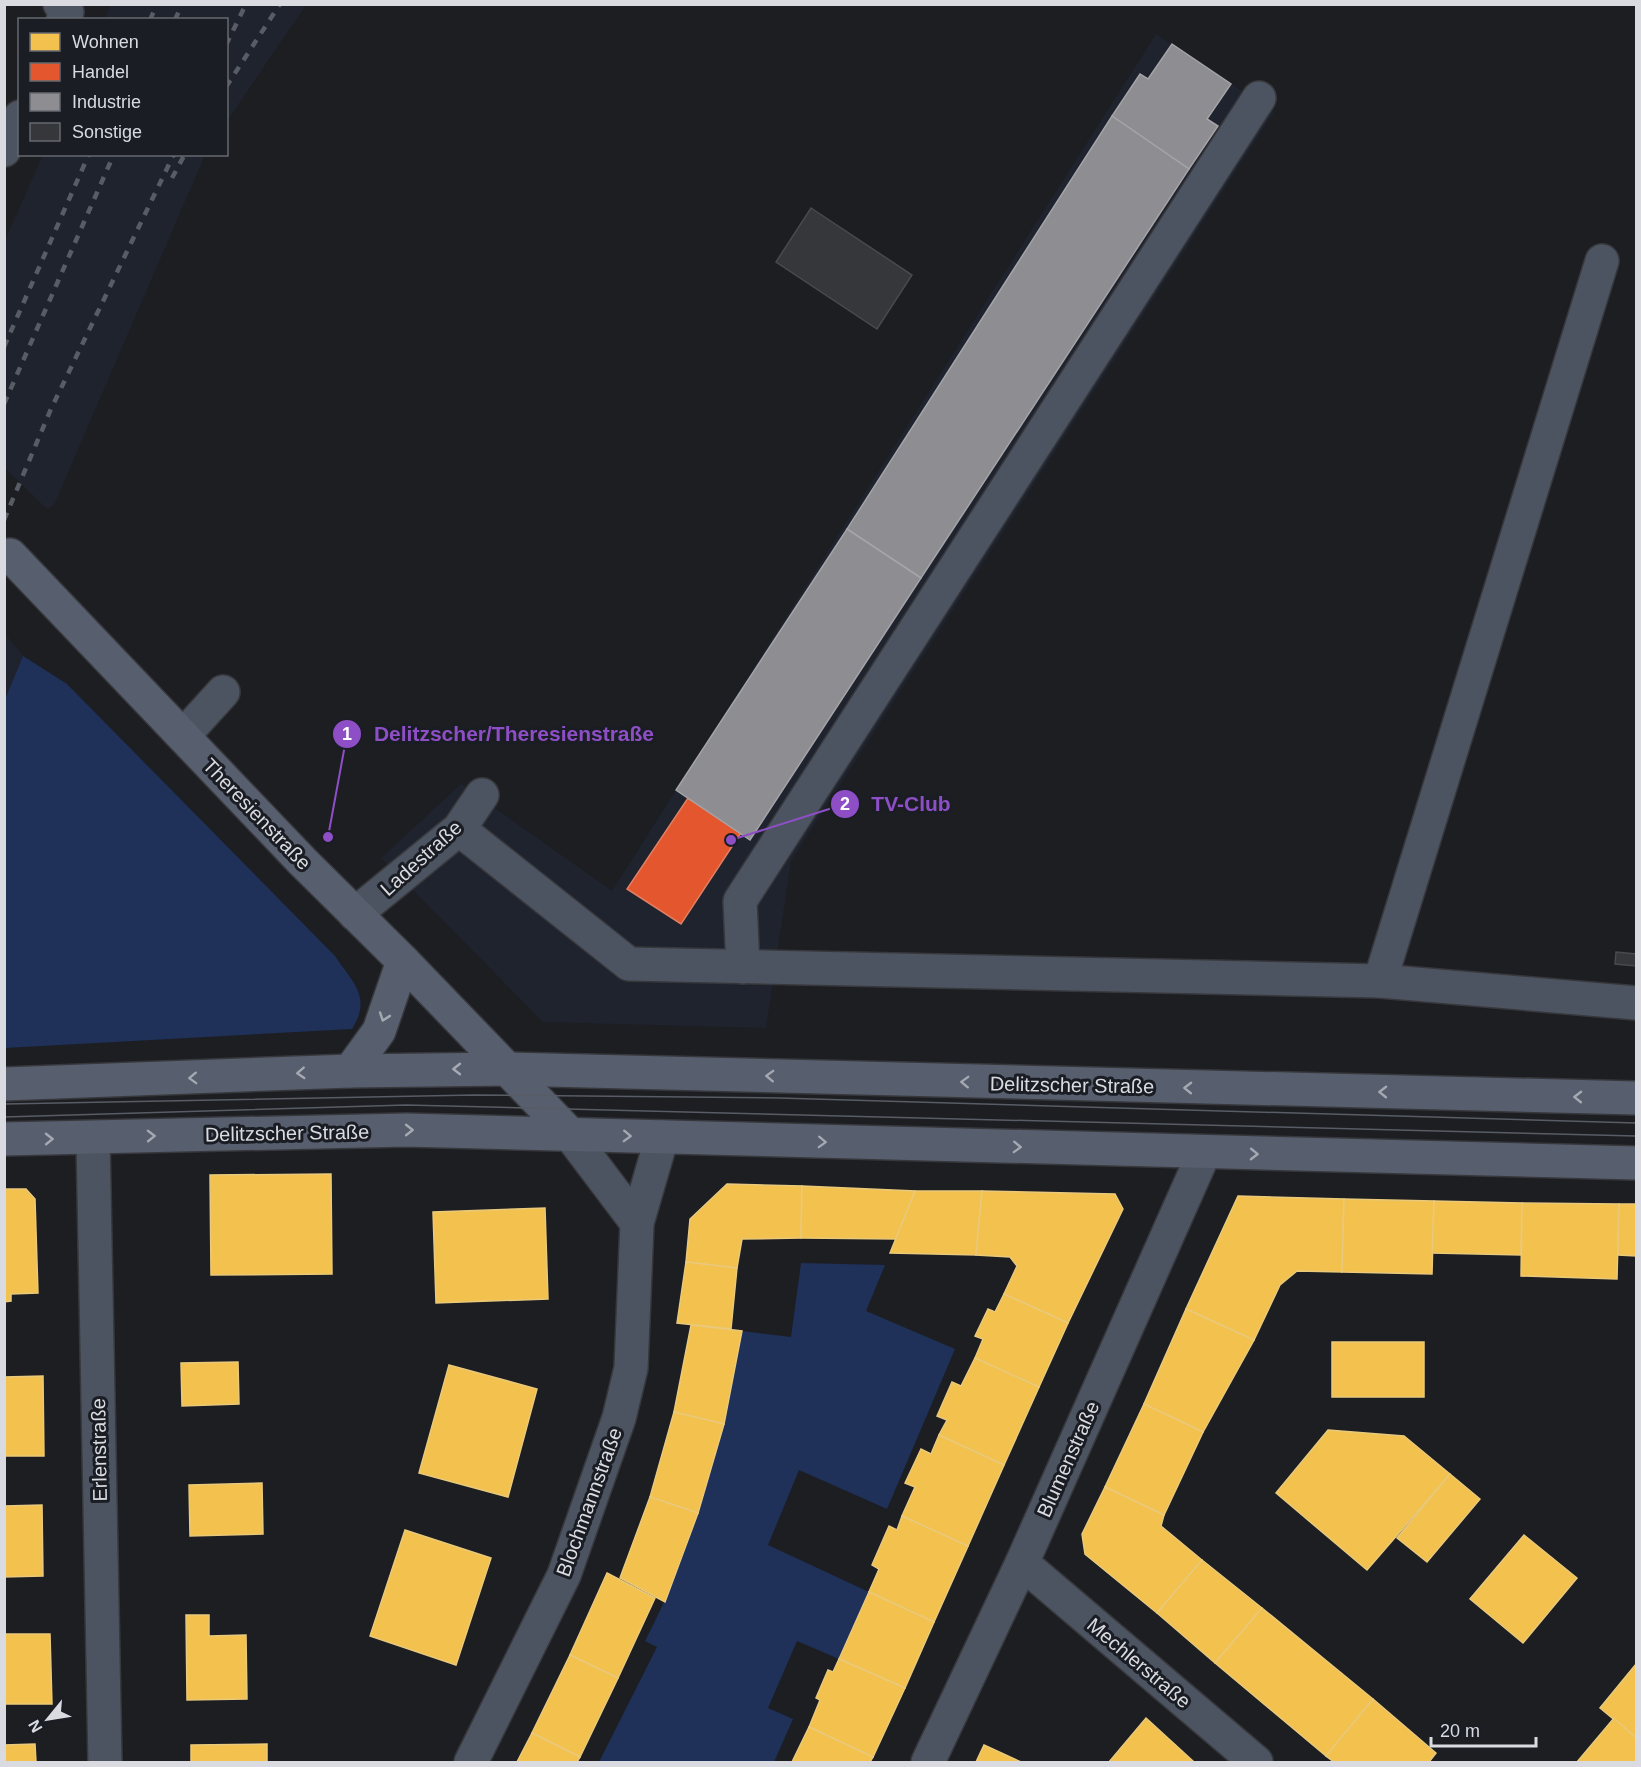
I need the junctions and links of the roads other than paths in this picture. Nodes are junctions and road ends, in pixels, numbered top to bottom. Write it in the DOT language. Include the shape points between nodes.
graph roads {
  1 [pos="60,4"];
  2 [pos="64,18"];
  3 [pos="1259,98"];
  4 [pos="18,121"];
  5 [pos="4,150"];
  6 [pos="1602,261"];
  7 [pos="10,555"];
  8 [pos="223,692"];
  9 [pos="183,736"];
  10 [pos="482,795"];
  11 [pos="459,829"];
  12 [pos="355,914"];
  13 [pos="403,961"];
  14 [pos="743,967"];
  15 [pos="1380,981"];
  16 [pos="1636,984"];
  17 [pos="1489,990"];
  18 [pos="1636,1003"];
  19 [pos="508,1069"];
  20 [pos="350,1071"];
  21 [pos="4,1084"];
  22 [pos="1636,1098"];
  23 [pos="569,1133"];
  24 [pos="662,1137"];
  25 [pos="93,1138"];
  26 [pos="4,1139"];
  27 [pos="1204,1153"];
  28 [pos="1636,1162"];
  29 [pos="637,1223"];
  30 [pos="1022,1563"];
  31 [pos="105,1762"];
  32 [pos="471,1762"];
  33 [pos="928,1762"];
  34 [pos="1256,1762"];
  1 -- 2 [label="street" via="66,12"];
  3 -- 14 [label="street" via="740,901"];
  4 -- 5 [label="street"];
  6 -- 15 [label="street"];
  7 -- 9 [label="main road, Theresienstraße"];
  8 -- 9 [label="street"];
  9 -- 12 [label="main road, Theresienstraße"];
  10 -- 11 [label="street, Ladestraße"];
  11 -- 12 [label="street, Ladestraße"];
  11 -- 14 [label="street" via="628,964"];
  12 -- 13 [label="main road, Theresienstraße"];
  13 -- 19 [label="main road, Theresienstraße"];
  13 -- 20 [label="main road, one-way" via="379,1031"];
  14 -- 15 [label="street"];
  15 -- 17 [label="street"];
  16 -- 17 [label="street" via="1531,974"];
  17 -- 18 [label="street"];
  19 -- 20 [label="main road, Delitzscher Straße, one-way"];
  22 -- 19 [label="main road, Delitzscher Straße, one-way"];
  19 -- 23 [label="main road"];
  20 -- 21 [label="main road, Delitzscher Straße, one-way"];
  23 -- 24 [label="main road, Delitzscher Straße, one-way"];
  25 -- 23 [label="main road, Delitzscher Straße, one-way" via="406,1130"];
  23 -- 29 [label="street"];
  24 -- 27 [label="main road, Delitzscher Straße, one-way"];
  24 -- 29 [label="street, Blochmannstraße"];
  26 -- 25 [label="main road, Delitzscher Straße, one-way"];
  25 -- 31 [label="street, Erlenstraße"];
  27 -- 28 [label="main road, Delitzscher Straße, one-way"];
  27 -- 30 [label="street, Blumenstraße"];
  29 -- 32 [label="street, Blochmannstraße" via="631,1368 619,1418 564,1575"];
  30 -- 33 [label="street, Blumenstraße"];
  30 -- 34 [label="street, Mechlerstraße"];
}
